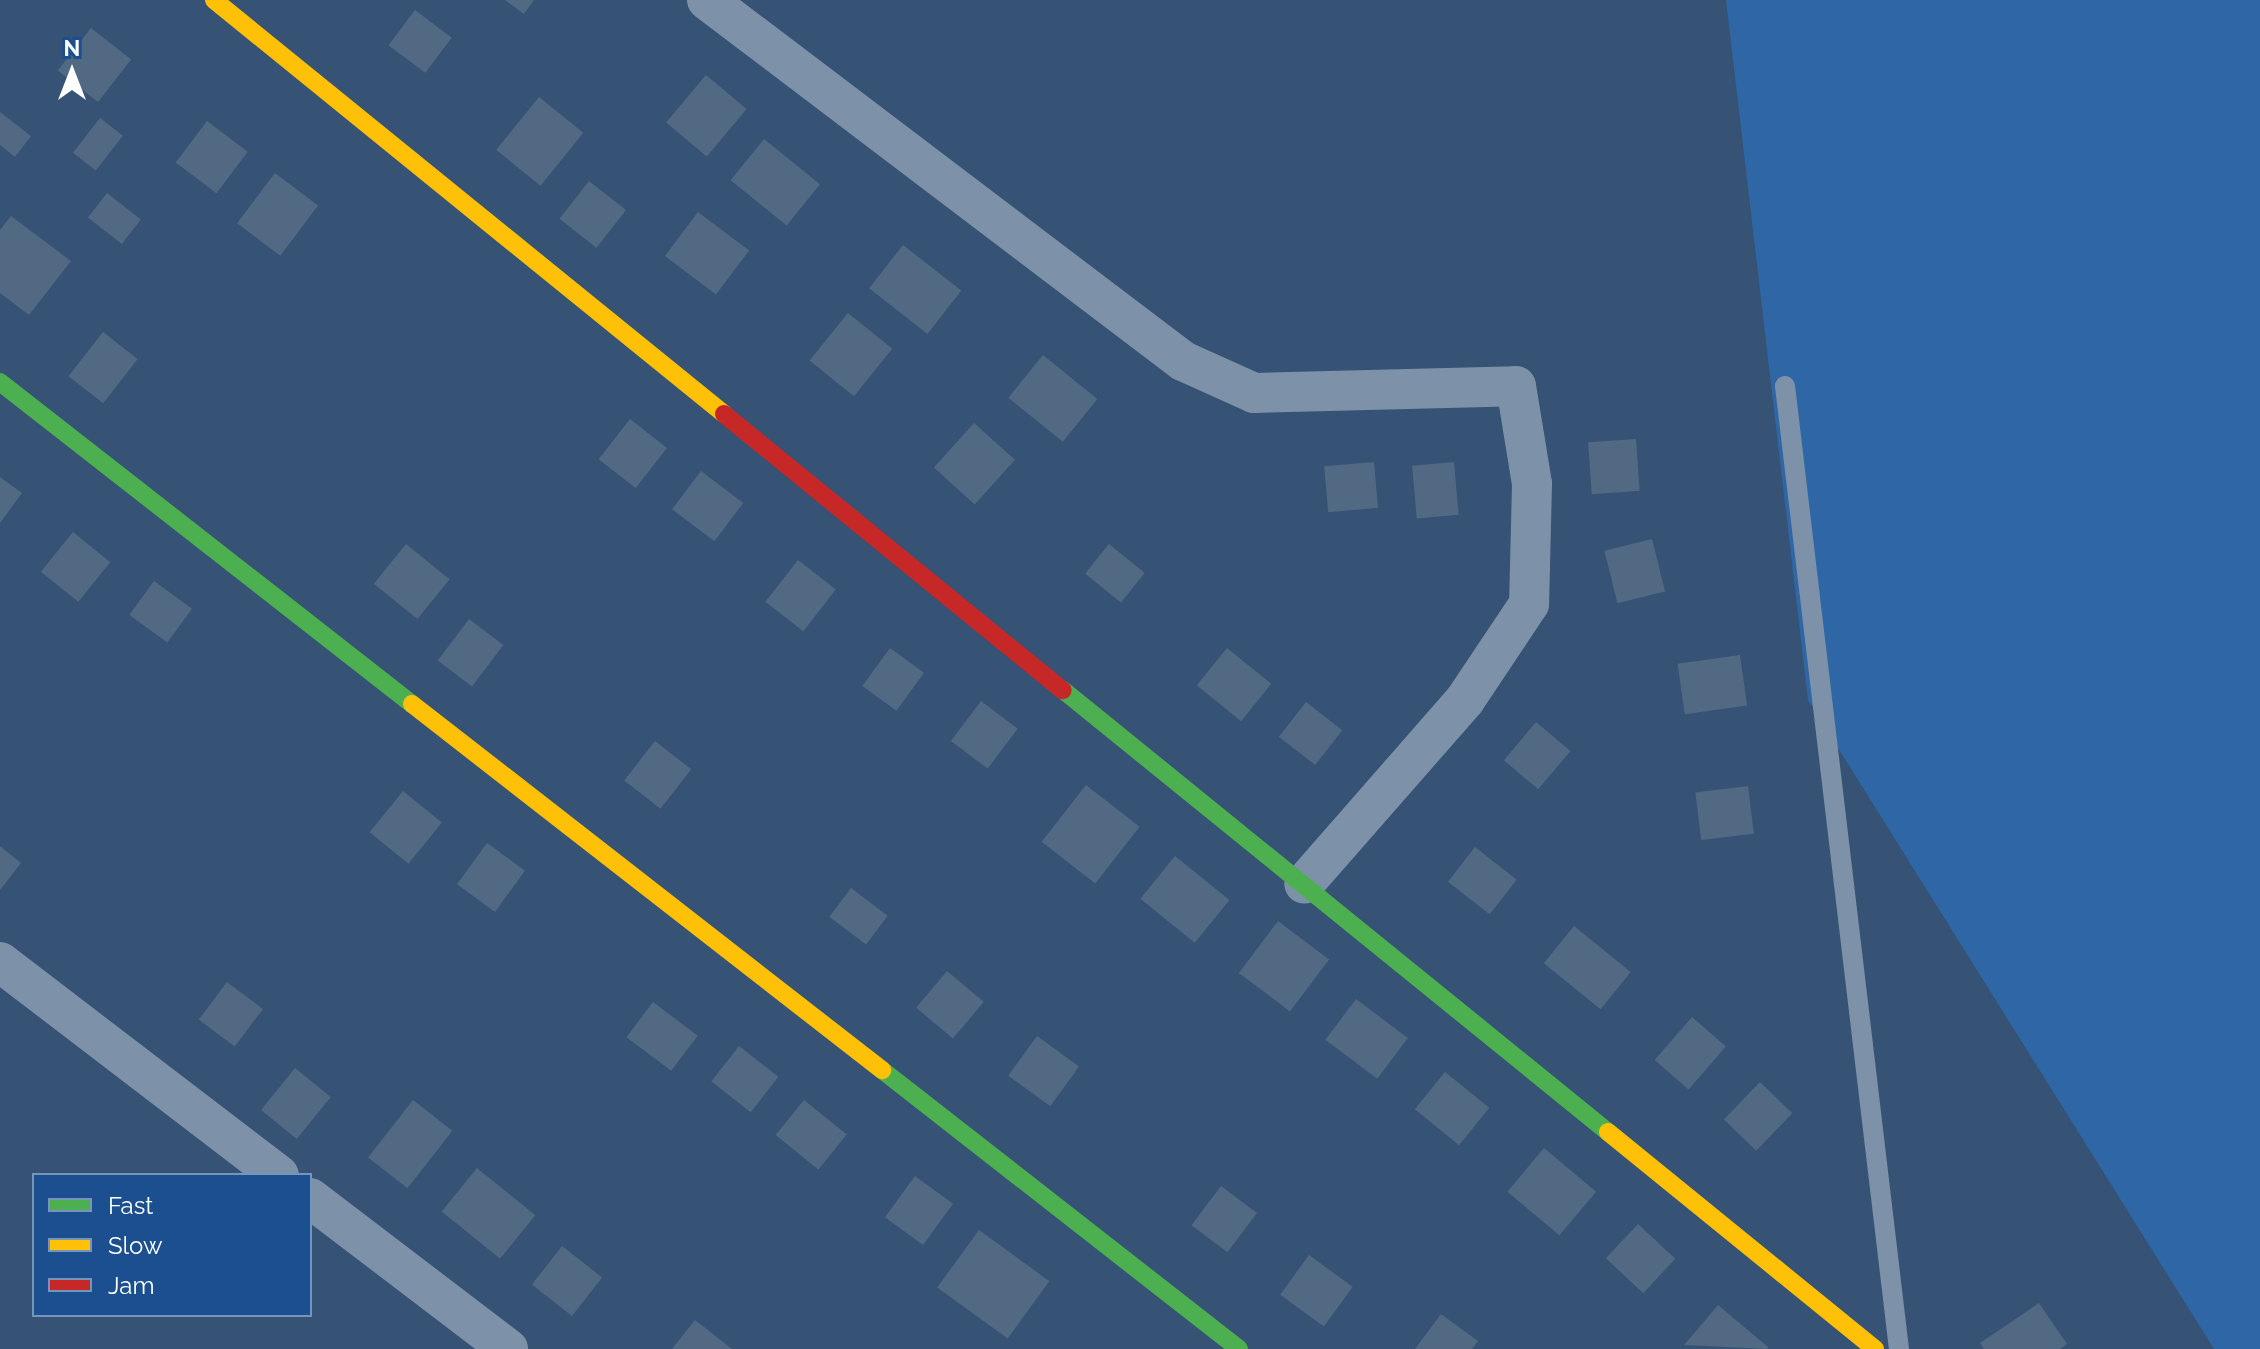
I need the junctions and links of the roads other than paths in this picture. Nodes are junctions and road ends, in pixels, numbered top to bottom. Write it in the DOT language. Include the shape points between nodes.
graph roads {
  1 [pos="214,0"];
  2 [pos="707,0"];
  3 [pos="0,382"];
  4 [pos="1785,386"];
  5 [pos="1304,884"];
  6 [pos="0,962"];
  7 [pos="276,1173"];
  8 [pos="312,1200"];
  9 [pos="508,1349"];
  10 [pos="1239,1349"];
  11 [pos="1875,1349"];
  12 [pos="1899,1349"];
  1 -- 5 [label="street"];
  2 -- 5 [label="street" via="1183,361 1254,393 1516,386 1532,484 1529,604 1465,700"];
  3 -- 10 [label="street"];
  4 -- 12 [label="lane"];
  5 -- 11 [label="street"];
  6 -- 7 [label="street"];
  8 -- 9 [label="street"];
}
